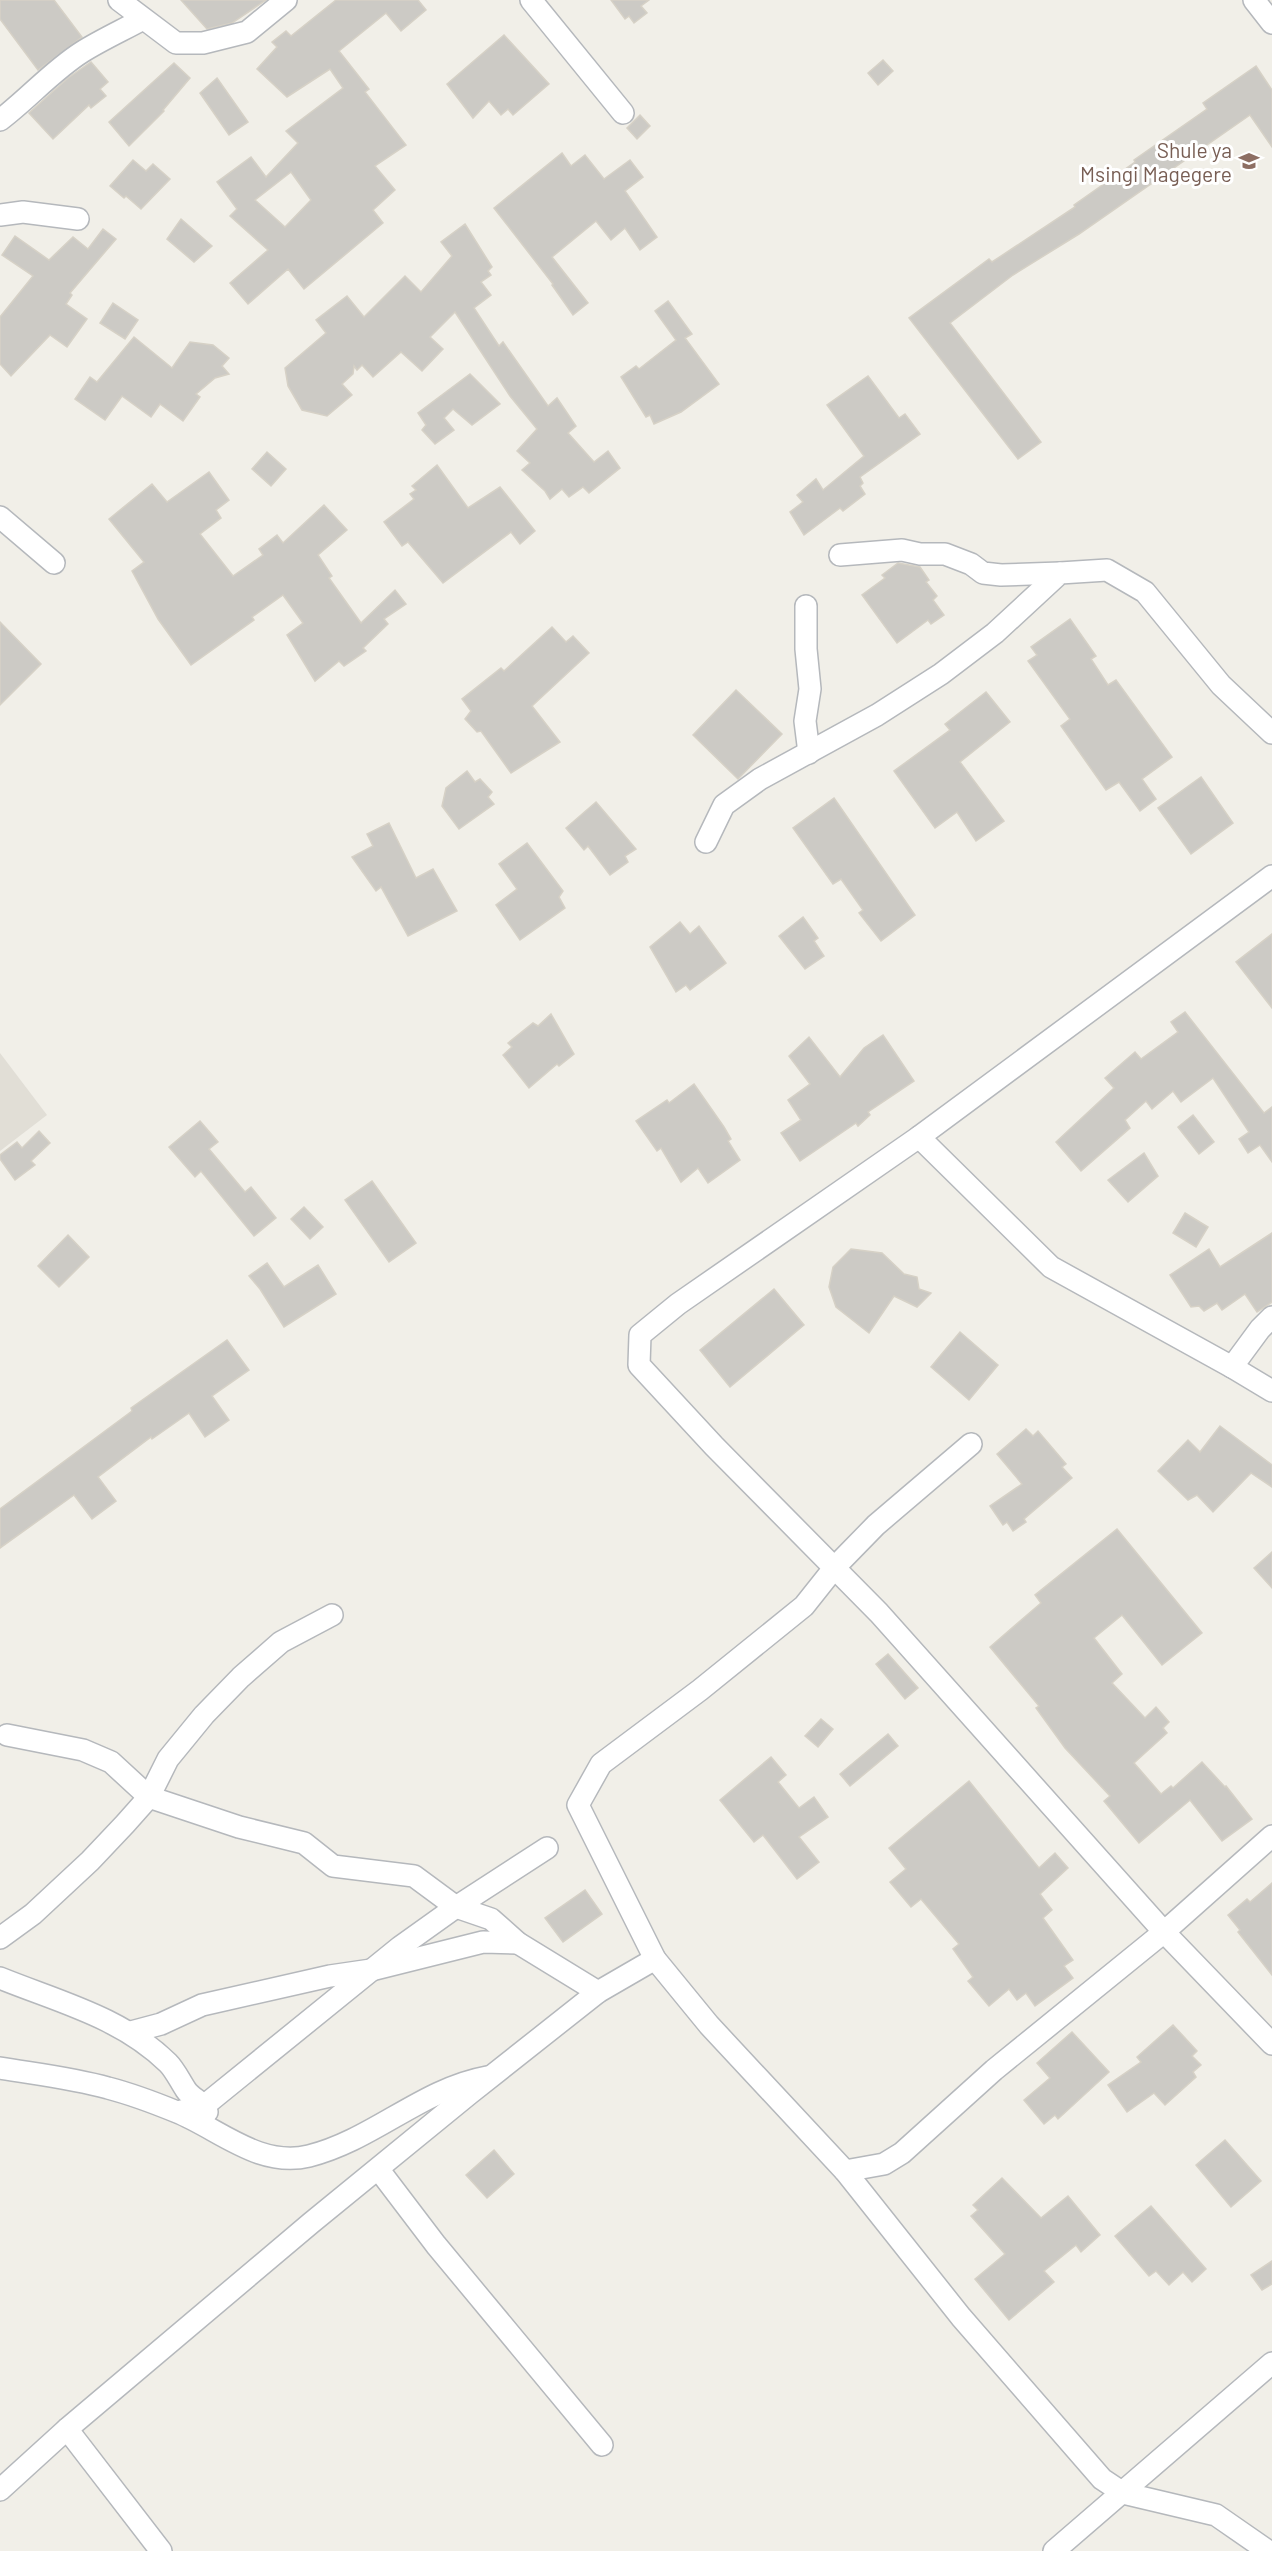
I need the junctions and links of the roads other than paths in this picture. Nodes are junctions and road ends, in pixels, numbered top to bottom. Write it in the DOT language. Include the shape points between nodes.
graph roads {
  1 [pos="119,0"];
  2 [pos="286,0"];
  3 [pos="531,0"];
  4 [pos="1254,0"];
  5 [pos="143,19"];
  6 [pos="1272,23"];
  7 [pos="623,113"];
  8 [pos="0,120"];
  9 [pos="0,215"];
  10 [pos="78,219"];
  11 [pos="0,517"];
  12 [pos="840,555"];
  13 [pos="54,563"];
  14 [pos="1060,573"];
  15 [pos="806,606"];
  16 [pos="1272,733"];
  17 [pos="809,753"];
  18 [pos="706,842"];
  19 [pos="1272,876"];
  20 [pos="919,1137"];
  21 [pos="1272,1317"];
  22 [pos="1232,1367"];
  23 [pos="1272,1391"];
  24 [pos="971,1444"];
  25 [pos="835,1567"];
  26 [pos="333,1615"];
  27 [pos="7,1735"];
  28 [pos="148,1797"];
  29 [pos="1272,1836"];
  30 [pos="547,1848"];
  31 [pos="456,1907"];
  32 [pos="1164,1932"];
  33 [pos="0,1938"];
  34 [pos="518,1943"];
  35 [pos="655,1959"];
  36 [pos="372,1970"];
  37 [pos="0,1978"];
  38 [pos="598,1992"];
  39 [pos="131,2032"];
  40 [pos="1272,2044"];
  41 [pos="0,2068"];
  42 [pos="494,2076"];
  43 [pos="205,2105"];
  44 [pos="178,2112"];
  45 [pos="214,2131"];
  46 [pos="380,2170"];
  47 [pos="845,2171"];
  48 [pos="1272,2363"];
  49 [pos="67,2429"];
  50 [pos="602,2445"];
  51 [pos="0,2490"];
  52 [pos="1124,2493"];
  53 [pos="161,2551"];
  54 [pos="1054,2551"];
  55 [pos="1268,2551"];
  1 -- 5 [label="street"];
  2 -- 5 [label="street" via="247,32 203,43 176,43"];
  3 -- 7 [label="street"];
  4 -- 6 [label="street"];
  5 -- 8 [label="street" via="82,52"];
  9 -- 10 [label="street" via="23,212"];
  11 -- 13 [label="street"];
  12 -- 14 [label="street" via="902,550 945,554 983,573"];
  14 -- 16 [label="street" via="1107,570 1145,592 1221,685"];
  14 -- 17 [label="street" via="995,633 941,674"];
  15 -- 17 [label="street" via="810,689 805,722"];
  17 -- 18 [label="street" via="760,779 724,805"];
  19 -- 20 [label="street"];
  20 -- 22 [label="street" via="1051,1267"];
  20 -- 25 [label="street" via="678,1304 640,1335 639,1365"];
  21 -- 22 [label="street"];
  22 -- 23 [label="street"];
  24 -- 25 [label="street" via="876,1525"];
  25 -- 32 [label="street" via="1014,1761"];
  25 -- 35 [label="street" via="804,1606 600,1764 578,1805"];
  26 -- 28 [label="street" via="281,1642 241,1677 168,1759"];
  27 -- 28 [label="street" via="83,1750 111,1762"];
  28 -- 31 [label="street" via="239,1827 304,1843 333,1866 414,1876"];
  28 -- 33 [label="street" via="90,1861 33,1914"];
  29 -- 32 [label="street"];
  30 -- 31 [label="street"];
  31 -- 34 [label="street" via="491,1919"];
  31 -- 36 [label="street"];
  32 -- 40 [label="street"];
  32 -- 47 [label="street" via="994,2070 902,2153 884,2164"];
  34 -- 36 [label="street" via="483,1942"];
  34 -- 38 [label="street"];
  35 -- 38 [label="street"];
  35 -- 47 [label="street" via="709,2025"];
  36 -- 39 [label="street" via="202,2005 161,2024"];
  36 -- 43 [label="street"];
  37 -- 39 [label="street" via="98,2015"];
  38 -- 42 [label="street"];
  39 -- 43 [label="street" via="169,2064 188,2093"];
  41 -- 44 [label="street" via="108,2088"];
  42 -- 45 [label="street" via="465,2081 417,2103 360,2137 307,2156 277,2157 246,2148"];
  42 -- 46 [label="street"];
  43 -- 44 [label="street"];
  43 -- 45 [label="street"];
  44 -- 45 [label="street"];
  46 -- 49 [label="street" via="311,2223"];
  46 -- 50 [label="street" via="436,2245"];
  47 -- 52 [label="street" via="1024,2391 1102,2479"];
  48 -- 52 [label="street"];
  49 -- 51 [label="street"];
  49 -- 53 [label="street"];
  52 -- 54 [label="street"];
  52 -- 55 [label="street" via="1216,2515"];
}
